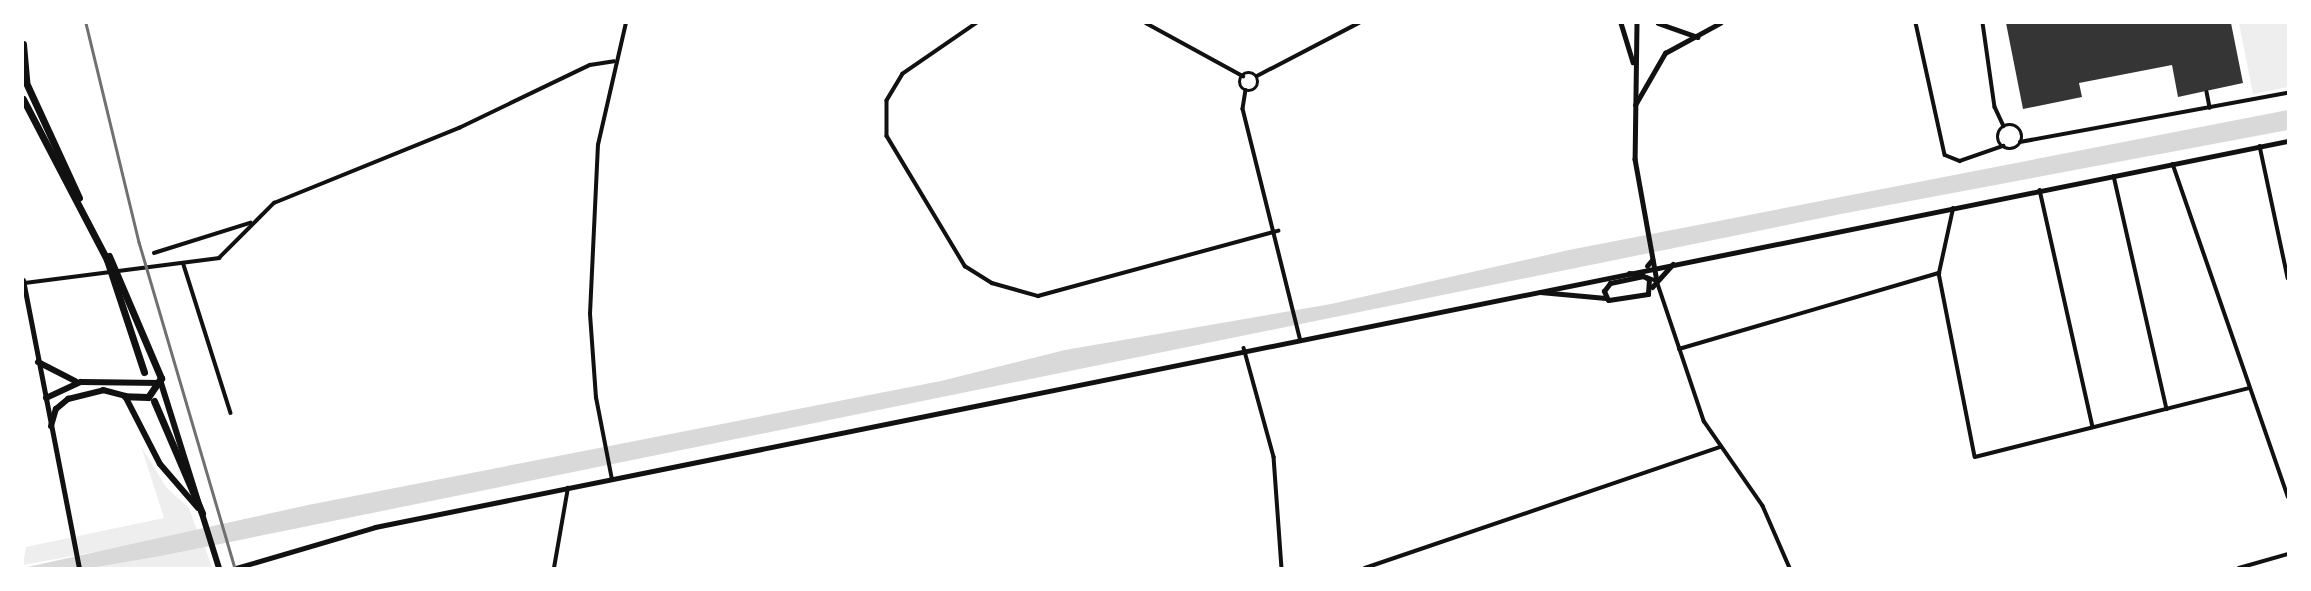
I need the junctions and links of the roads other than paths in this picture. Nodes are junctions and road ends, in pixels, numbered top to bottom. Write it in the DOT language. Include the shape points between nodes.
graph roads {
  1 [pos="626,23"];
  2 [pos="977,23"];
  3 [pos="1146,23"];
  4 [pos="1359,23"];
  5 [pos="1621,23"];
  6 [pos="1637,23"];
  7 [pos="1658,23"];
  8 [pos="1720,23"];
  9 [pos="1916,23"];
  10 [pos="1983,23"];
  11 [pos="1698,37"];
  12 [pos="23,44"];
  13 [pos="614,61"];
  14 [pos="1634,65"];
  15 [pos="23,67"];
  16 [pos="1243,76"];
  17 [pos="1256,76"];
  18 [pos="23,78"];
  19 [pos="1246,90"];
  20 [pos="2207,92"];
  21 [pos="2288,93"];
  22 [pos="23,99"];
  23 [pos="1634,106"];
  24 [pos="2210,108"];
  25 [pos="2004,126"];
  26 [pos="2288,141"];
  27 [pos="2021,142"];
  28 [pos="2003,146"];
  29 [pos="2260,146"];
  30 [pos="2174,164"];
  31 [pos="2114,176"];
  32 [pos="2040,190"];
  33 [pos="1953,209"];
  34 [pos="84,212"];
  35 [pos="250,223"];
  36 [pos="1278,231"];
  37 [pos="99,244"];
  38 [pos="154,253"];
  39 [pos="1654,262"];
  40 [pos="1675,262"];
  41 [pos="184,265"];
  42 [pos="1625,272"];
  43 [pos="1939,273"];
  44 [pos="1645,277"];
  45 [pos="2288,278"];
  46 [pos="1657,281"];
  47 [pos="23,282"];
  48 [pos="1610,283"];
  49 [pos="1650,291"];
  50 [pos="1530,292"];
  51 [pos="1605,298"];
  52 [pos="1662,300"];
  53 [pos="1300,335"];
  54 [pos="1244,348"];
  55 [pos="1679,349"];
  56 [pos="38,362"];
  57 [pos="144,372"];
  58 [pos="80,382"];
  59 [pos="161,383"];
  60 [pos="2249,388"];
  61 [pos="125,396"];
  62 [pos="46,398"];
  63 [pos="68,399"];
  64 [pos="153,401"];
  65 [pos="2167,410"];
  66 [pos="231,413"];
  67 [pos="51,426"];
  68 [pos="2093,428"];
  69 [pos="1720,447"];
  70 [pos="612,480"];
  71 [pos="568,488"];
  72 [pos="2288,497"];
  73 [pos="202,513"];
  74 [pos="2288,554"];
  75 [pos="79,568"];
  76 [pos="219,568"];
  77 [pos="236,568"];
  78 [pos="554,568"];
  79 [pos="1282,568"];
  80 [pos="1365,568"];
  81 [pos="1790,568"];
  82 [pos="2239,568"];
  1 -- 13 [label="street"];
  2 -- 36 [label="street" via="903,74 887,100 887,136 965,266 992,283 1038,296"];
  3 -- 16 [label="street"];
  4 -- 17 [label="street"];
  5 -- 14 [label="street"];
  6 -- 14 [label="street"];
  7 -- 11 [label="street"];
  8 -- 11 [label="street"];
  9 -- 28 [label="street" via="1945,155 1960,160"];
  10 -- 25 [label="street" via="1995,107"];
  11 -- 23 [label="street" via="1665,53"];
  12 -- 18 [label="highway"];
  13 -- 35 [label="street" via="590,65 459,128 290,196"];
  13 -- 70 [label="street" via="598,145 590,314 602,434"];
  14 -- 23 [label="street"];
  15 -- 18 [label="highway"];
  16 -- 17 [label="street"];
  16 -- 19 [label="street"];
  17 -- 19 [label="street" via="1257,86"];
  18 -- 34 [label="highway"];
  19 -- 36 [label="street" via="1243,109"];
  20 -- 24 [label="street"];
  21 -- 24 [label="street"];
  22 -- 34 [label="highway"];
  23 -- 39 [label="street" via="1644,220"];
  24 -- 27 [label="street"];
  25 -- 27 [label="street" via="2018,128"];
  25 -- 28 [label="street" via="1998,136"];
  26 -- 29 [label="main road"];
  27 -- 28 [label="street"];
  29 -- 30 [label="main road"];
  29 -- 45 [label="street"];
  30 -- 31 [label="main road"];
  30 -- 60 [label="street"];
  31 -- 32 [label="main road"];
  31 -- 65 [label="street"];
  32 -- 33 [label="main road"];
  32 -- 68 [label="street"];
  33 -- 40 [label="main road"];
  33 -- 43 [label="street"];
  34 -- 37 [label="highway"];
  35 -- 38 [label="street"];
  35 -- 41 [label="street" via="225,254"];
  36 -- 53 [label="street"];
  37 -- 57 [label="highway"];
  37 -- 59 [label="highway" via="121,275"];
  39 -- 40 [label="main road"];
  39 -- 42 [label="main road"];
  39 -- 46 [label="street"];
  40 -- 46 [label="main road"];
  41 -- 47 [label="street"];
  41 -- 66 [label="street"];
  42 -- 44 [label="main road"];
  42 -- 48 [label="main road"];
  42 -- 50 [label="main road"];
  43 -- 55 [label="street"];
  43 -- 68 [label="street" via="1975,457"];
  44 -- 46 [label="street"];
  44 -- 48 [label="main road"];
  44 -- 49 [label="main road"];
  46 -- 49 [label="main road"];
  46 -- 52 [label="street"];
  47 -- 56 [label="main road"];
  48 -- 51 [label="main road"];
  49 -- 51 [label="main road" via="1615,302"];
  49 -- 52 [label="street"];
  50 -- 51 [label="main road" via="1582,291"];
  50 -- 53 [label="main road"];
  52 -- 55 [label="street"];
  53 -- 54 [label="main road"];
  54 -- 70 [label="main road"];
  54 -- 79 [label="street" via="1274,457"];
  55 -- 69 [label="street"];
  56 -- 58 [label="highway" via="60,378"];
  56 -- 62 [label="main road"];
  58 -- 59 [label="highway"];
  58 -- 62 [label="highway"];
  59 -- 61 [label="highway" via="148,397"];
  59 -- 73 [label="highway"];
  60 -- 65 [label="street"];
  60 -- 72 [label="street"];
  61 -- 63 [label="highway" via="103,390"];
  61 -- 73 [label="highway" via="160,464"];
  62 -- 63 [label="highway"];
  62 -- 67 [label="main road"];
  63 -- 67 [label="highway" via="56,409"];
  64 -- 73 [label="highway"];
  65 -- 68 [label="street"];
  67 -- 75 [label="main road"];
  69 -- 80 [label="street"];
  69 -- 81 [label="street" via="1763,506"];
  70 -- 71 [label="main road"];
  71 -- 77 [label="main road" via="374,527"];
  71 -- 78 [label="street"];
  73 -- 76 [label="highway"];
  74 -- 82 [label="street"];
}
